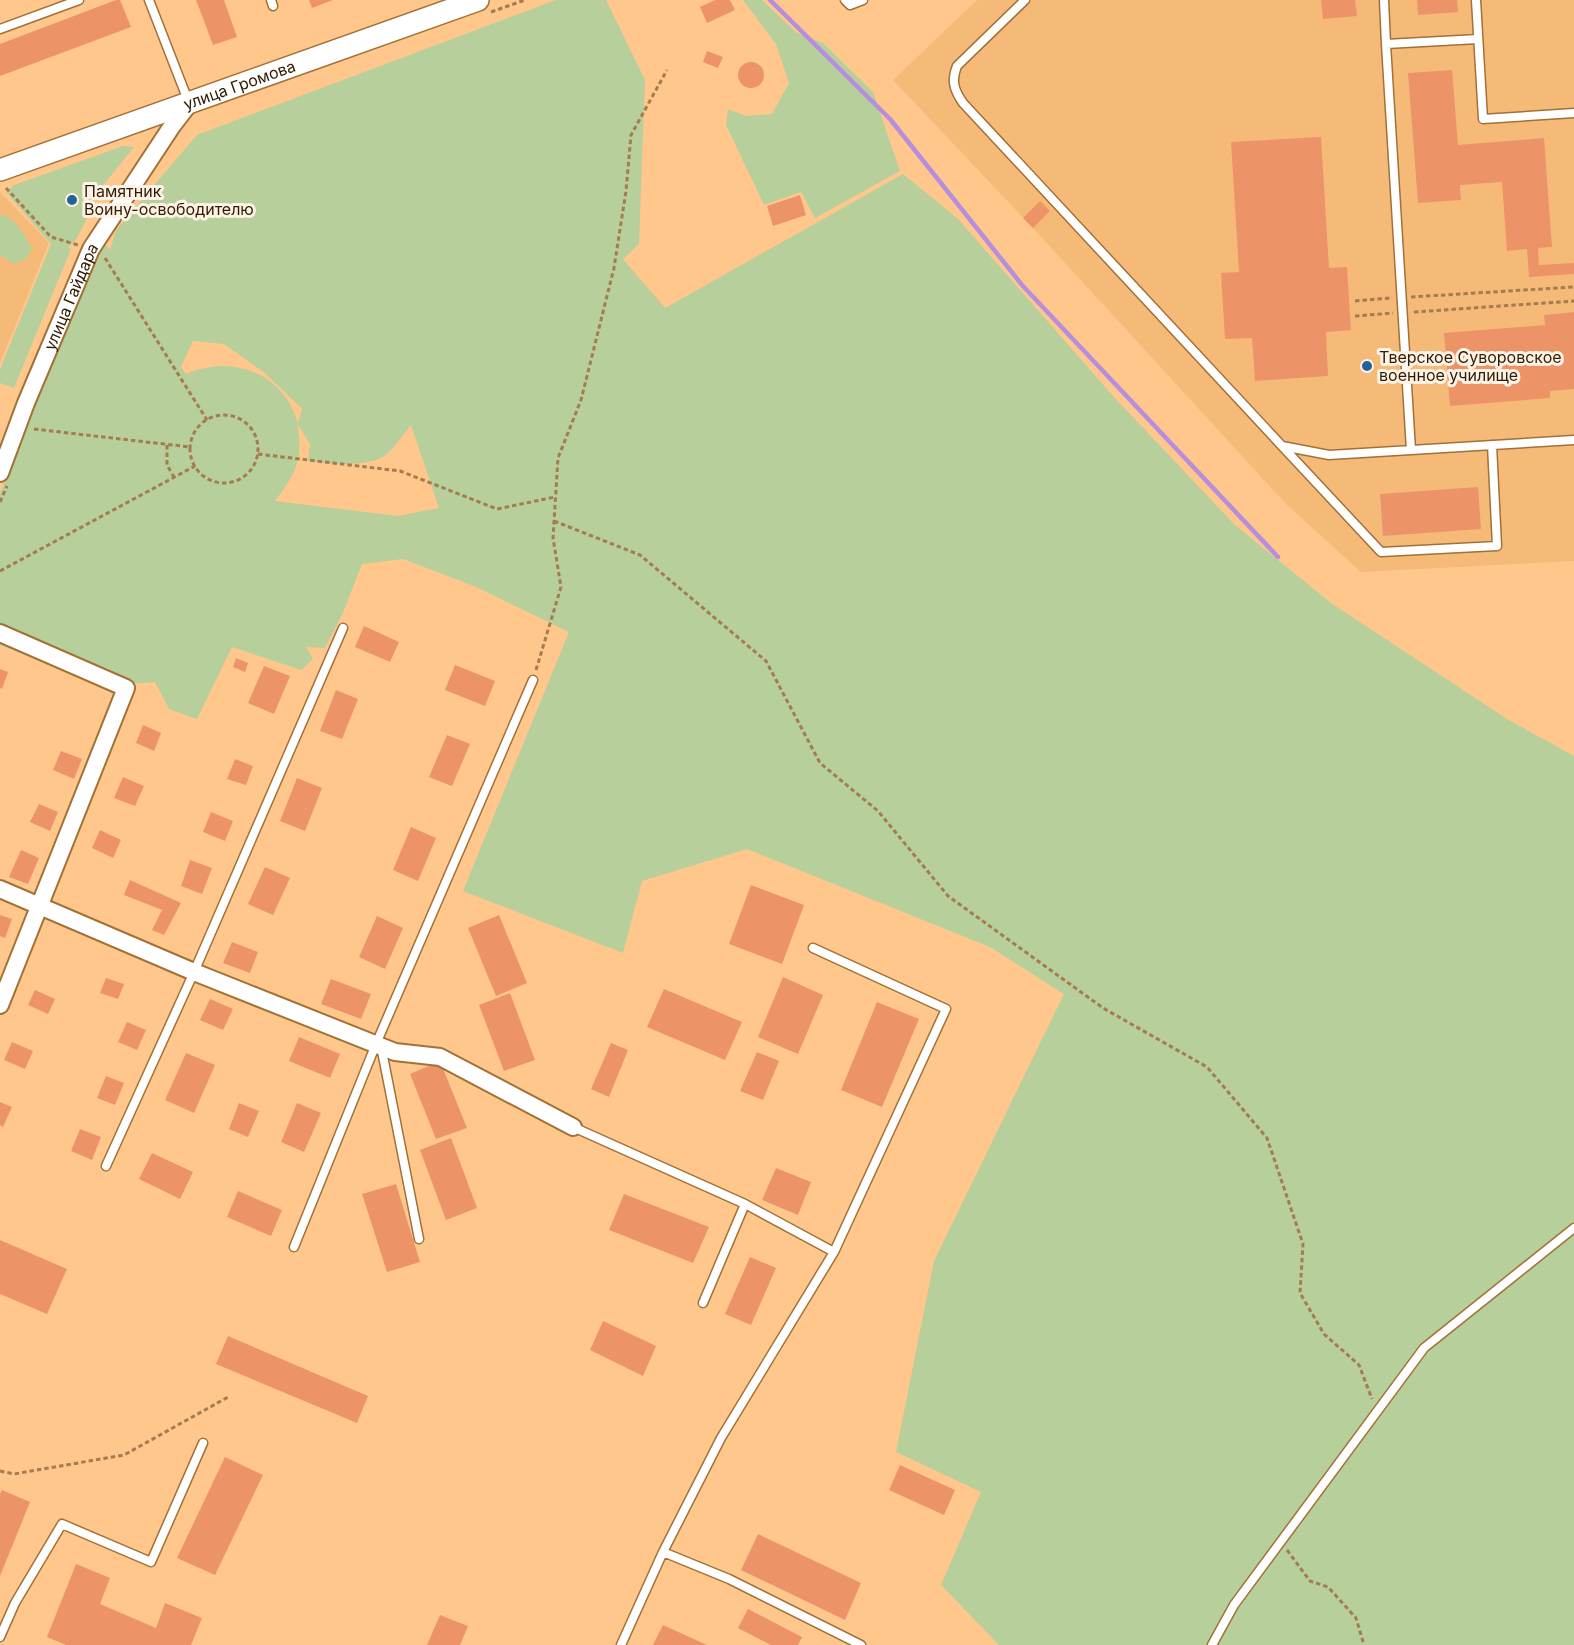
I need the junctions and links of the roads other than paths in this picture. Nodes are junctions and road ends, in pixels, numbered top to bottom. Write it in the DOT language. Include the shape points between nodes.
graph roads {
  1 [pos="79,0"];
  2 [pos="149,0"];
  3 [pos="478,0"];
  4 [pos="845,0"];
  5 [pos="863,0"];
  6 [pos="1026,0"];
  7 [pos="1384,0"];
  8 [pos="1476,0"];
  9 [pos="0,29"];
  10 [pos="1478,39"];
  11 [pos="1386,44"];
  12 [pos="189,104"];
  13 [pos="1574,113"];
  14 [pos="1,177"];
  15 [pos="1574,440"];
  16 [pos="1492,445"];
  17 [pos="1282,446"];
  18 [pos="1411,450"];
  19 [pos="0,473"];
  20 [pos="343,628"];
  21 [pos="0,633"];
  22 [pos="533,680"];
  23 [pos="0,889"];
  24 [pos="39,906"];
  25 [pos="813,948"];
  26 [pos="194,972"];
  27 [pos="0,1005"];
  28 [pos="379,1045"];
  29 [pos="573,1127"];
  30 [pos="106,1166"];
  31 [pos="745,1204"];
  32 [pos="1574,1228"];
  33 [pos="418,1239"];
  34 [pos="294,1247"];
  35 [pos="834,1252"];
  36 [pos="703,1303"];
  37 [pos="203,1443"];
  38 [pos="663,1552"];
  39 [pos="0,1637"];
  40 [pos="621,1645"];
  41 [pos="861,1645"];
  42 [pos="1212,1645"];
  1 -- 9 [label="lane"];
  2 -- 12 [label="lane"];
  3 -- 12 [label="street, улица Громова"];
  4 -- 5 [label="lane" via="849,5"];
  6 -- 17 [label="lane" via="957,66 953,77 956,92"];
  7 -- 11 [label="lane"];
  8 -- 10 [label="lane"];
  10 -- 11 [label="lane"];
  10 -- 13 [label="lane" via="1483,119"];
  11 -- 18 [label="lane"];
  12 -- 14 [label="street, улица Громова"];
  12 -- 19 [label="street, улица Гайдара" via="91,249"];
  15 -- 16 [label="lane"];
  16 -- 17 [label="lane" via="1497,546 1381,552"];
  16 -- 18 [label="lane"];
  17 -- 18 [label="lane" via="1329,455"];
  20 -- 26 [label="lane"];
  21 -- 24 [label="street" via="126,688"];
  22 -- 28 [label="lane"];
  23 -- 24 [label="street"];
  24 -- 26 [label="street"];
  24 -- 27 [label="street"];
  25 -- 35 [label="lane" via="945,1009"];
  26 -- 28 [label="street"];
  26 -- 30 [label="lane"];
  28 -- 29 [label="street" via="395,1052 440,1057"];
  28 -- 33 [label="lane"];
  28 -- 34 [label="lane"];
  29 -- 31 [label="lane"];
  31 -- 35 [label="lane"];
  31 -- 36 [label="lane"];
  32 -- 42 [label="lane" via="1424,1348 1234,1605"];
  35 -- 38 [label="lane" via="721,1438"];
  37 -- 39 [label="lane" via="151,1562 62,1524 15,1603"];
  38 -- 40 [label="lane"];
  38 -- 41 [label="lane" via="729,1579"];
}
